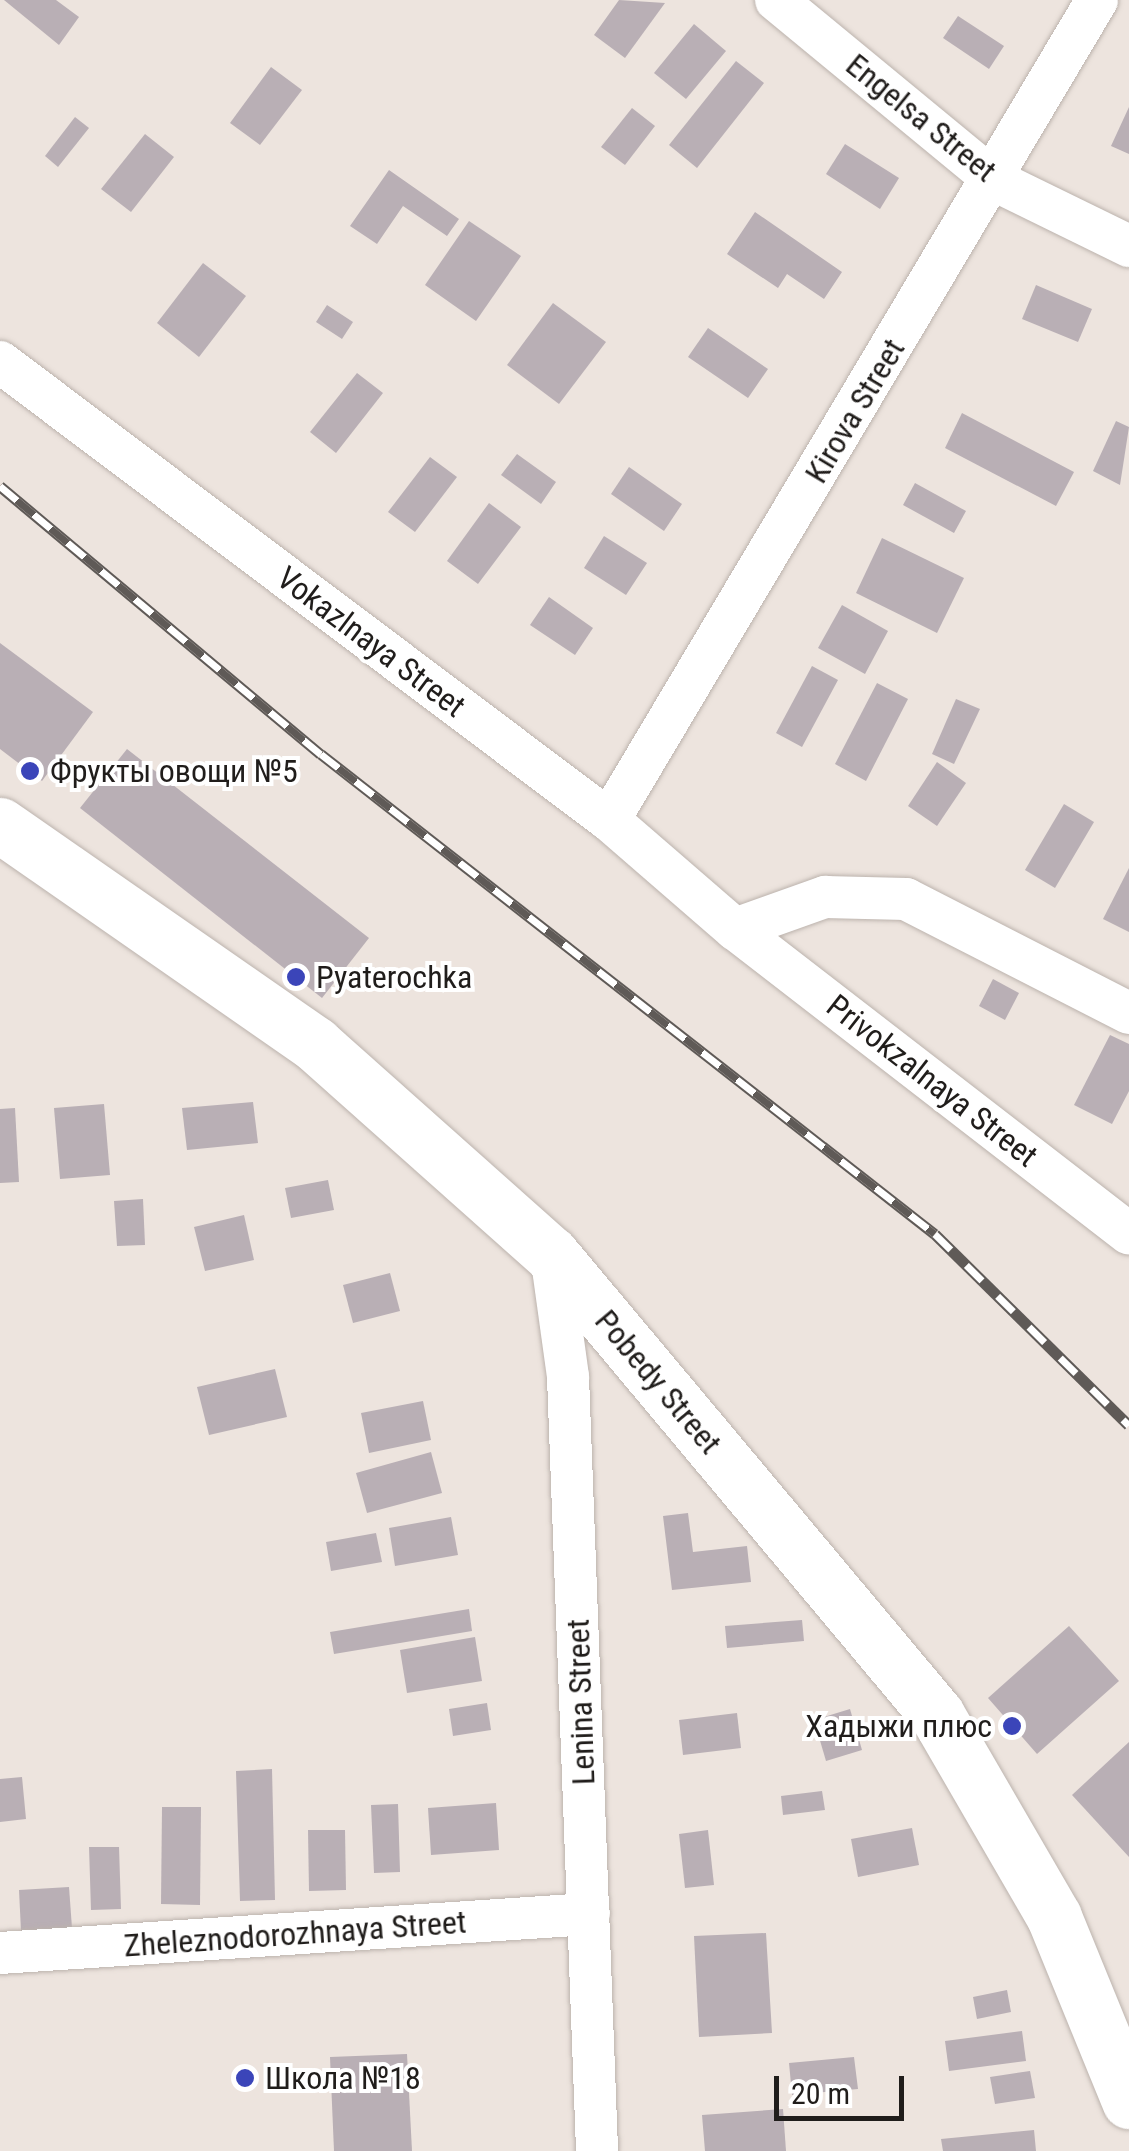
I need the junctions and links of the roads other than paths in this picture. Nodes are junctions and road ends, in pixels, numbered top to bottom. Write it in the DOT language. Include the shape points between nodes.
graph roads {
  1 [pos="776,0"];
  2 [pos="1097,0"];
  3 [pos="994,180"];
  4 [pos="1129,246"];
  5 [pos="0,362"];
  6 [pos="609,820"];
  7 [pos="0,825"];
  8 [pos="735,929"];
  9 [pos="1129,1012"];
  10 [pos="1129,1233"];
  11 [pos="551,1254"];
  12 [pos="589,1914"];
  13 [pos="0,1953"];
  14 [pos="1129,2102"];
  15 [pos="597,2151"];
  1 -- 3 [label="street, Engelsa Street"];
  2 -- 3 [label="street, Kirova Street"];
  3 -- 4 [label="street, Engelsa Street"];
  3 -- 6 [label="street, Kirova Street"];
  5 -- 6 [label="street, Vokazlnaya Street"];
  6 -- 8 [label="street, Vokazlnaya Street"];
  7 -- 11 [label="street, Pobedy Street" via="315,1044"];
  8 -- 9 [label="street" via="825,898 906,899"];
  8 -- 10 [label="street, Privokzalnaya Street"];
  11 -- 12 [label="street, Lenina Street" via="568,1377"];
  11 -- 14 [label="street, Pobedy Street" via="937,1715 1054,1917"];
  12 -- 13 [label="street, Zheleznodorozhnaya Street"];
  12 -- 15 [label="street, Lenina Street"];
}
